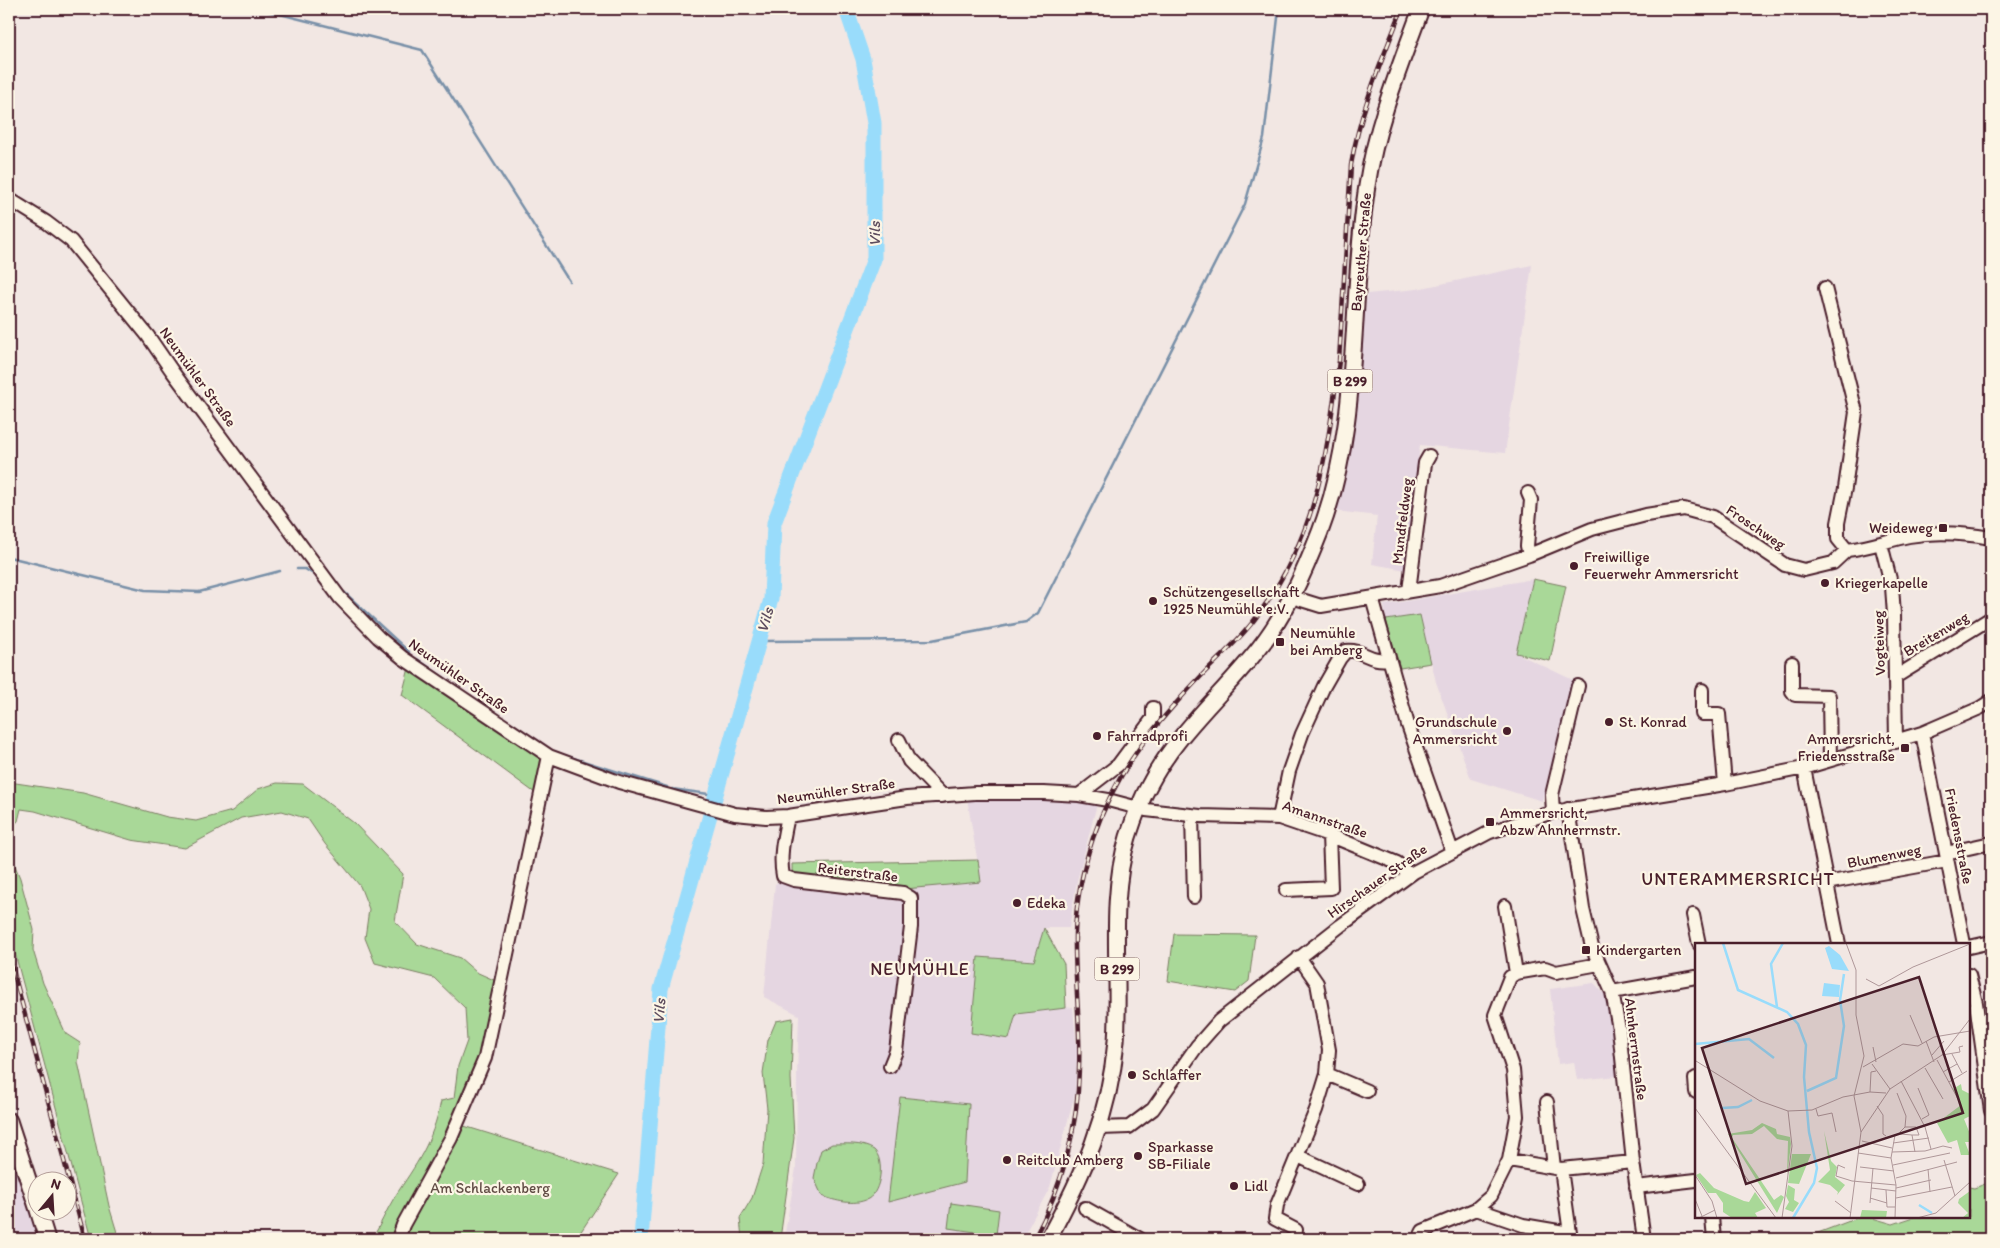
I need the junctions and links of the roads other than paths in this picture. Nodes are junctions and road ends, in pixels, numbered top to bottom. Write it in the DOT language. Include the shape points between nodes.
graph roads {
  1 [pos="1421,9"];
  2 [pos="11,200"];
  3 [pos="1825,288"];
  4 [pos="1429,456"];
  5 [pos="1528,493"];
  6 [pos="1991,538"];
  7 [pos="1881,544"];
  8 [pos="1847,550"];
  9 [pos="1529,555"];
  10 [pos="1409,591"];
  11 [pos="1292,597"];
  12 [pos="1372,598"];
  13 [pos="1991,618"];
  14 [pos="1389,659"];
  15 [pos="1792,663"];
  16 [pos="1896,676"];
  17 [pos="1578,686"];
  18 [pos="1702,690"];
  19 [pos="1991,701"];
  20 [pos="1153,708"];
  21 [pos="1986,710"];
  22 [pos="1922,733"];
  23 [pos="899,740"];
  24 [pos="1896,742"];
  25 [pos="549,756"];
  26 [pos="1830,760"];
  27 [pos="1804,768"];
  28 [pos="1725,784"];
  29 [pos="1078,795"];
  30 [pos="943,796"];
  31 [pos="1138,809"];
  32 [pos="1568,809"];
  33 [pos="1553,812"];
  34 [pos="1192,815"];
  35 [pos="788,816"];
  36 [pos="1279,818"];
  37 [pos="1329,835"];
  38 [pos="1991,843"];
  39 [pos="1452,851"];
  40 [pos="1946,857"];
  41 [pos="1409,875"];
  42 [pos="1826,883"];
  43 [pos="1286,890"];
  44 [pos="1194,898"];
  45 [pos="1505,906"];
  46 [pos="1693,915"];
  47 [pos="1991,942"];
  48 [pos="1699,943"];
  49 [pos="1839,943"];
  50 [pos="1964,943"];
  51 [pos="1970,947"];
  52 [pos="1299,957"];
  53 [pos="1599,964"];
  54 [pos="1516,972"];
  55 [pos="1695,977"];
  56 [pos="1970,979"];
  57 [pos="1612,992"];
  58 [pos="890,1066"];
  59 [pos="1327,1074"];
  60 [pos="1367,1091"];
  61 [pos="1547,1102"];
  62 [pos="1991,1111"];
  63 [pos="9,1121"];
  64 [pos="1100,1128"];
  65 [pos="1298,1156"];
  66 [pos="1509,1160"];
  67 [pos="1634,1162"];
  68 [pos="1558,1168"];
  69 [pos="28,1179"];
  70 [pos="1695,1180"];
  71 [pos="1358,1184"];
  72 [pos="1636,1187"];
  73 [pos="1085,1208"];
  74 [pos="1476,1209"];
  75 [pos="1712,1218"];
  76 [pos="41,1220"];
  77 [pos="1296,1230"];
  78 [pos="1570,1236"];
  79 [pos="47,1239"];
  80 [pos="398,1239"];
  81 [pos="1048,1239"];
  82 [pos="1140,1239"];
  83 [pos="1419,1239"];
  84 [pos="1644,1239"];
  85 [pos="1714,1239"];
  1 -- 11 [label="main road, Bayreuther Straße / B 299" via="1375,145 1369,177 1346,425 1330,502"];
  2 -- 25 [label="street, Neumühler Straße" via="72,241 148,336 340,598 403,658"];
  3 -- 8 [label="street" via="1856,412 1838,523 1838,539"];
  4 -- 10 [label="street, Mundfeldweg" via="1425,463"];
  5 -- 9 [label="street" via="1531,500"];
  6 -- 7 [label="street" via="1946,532"];
  7 -- 8 [label="street"];
  7 -- 16 [label="street, Vogteiweg" via="1892,588"];
  8 -- 9 [label="street, Froschweg" via="1833,563 1804,570 1785,566 1714,517 1684,509 1592,529"];
  9 -- 10 [label="street, Froschweg" via="1440,586"];
  10 -- 12 [label="street, Froschweg"];
  11 -- 12 [label="street, Froschweg" via="1321,606"];
  11 -- 31 [label="main road, B 299" via="1259,648 1178,741 1151,780"];
  12 -- 14 [label="street"];
  13 -- 16 [label="street, Breitenweg"];
  14 -- 36 [label="street" via="1378,661 1352,650 1340,658 1302,734 1289,770"];
  14 -- 39 [label="street" via="1408,725"];
  15 -- 26 [label="street" via="1792,691 1795,695 1829,696"];
  16 -- 24 [label="street, Vogteiweg"];
  17 -- 33 [label="street" via="1552,795"];
  18 -- 28 [label="street" via="1702,714 1718,714"];
  19 -- 21 [label="street, Hirschauer Straße"];
  20 -- 29 [label="street" via="1152,718 1118,765"];
  21 -- 22 [label="street, Hirschauer Straße"];
  22 -- 24 [label="street, Hirschauer Straße"];
  22 -- 40 [label="street, Friedensstraße"];
  23 -- 30 [label="street" via="909,761"];
  24 -- 26 [label="street, Hirschauer Straße"];
  25 -- 35 [label="street, Neumühler Straße" via="619,782 735,814"];
  25 -- 80 [label="street" via="484,1058 451,1138"];
  26 -- 27 [label="street, Hirschauer Straße"];
  27 -- 28 [label="street, Hirschauer Straße"];
  27 -- 42 [label="street"];
  28 -- 32 [label="street, Hirschauer Straße"];
  29 -- 30 [label="street, Neumühler Straße" via="995,793"];
  29 -- 31 [label="street, Neumühler Straße"];
  30 -- 35 [label="street, Neumühler Straße"];
  31 -- 34 [label="street, Amannstraße"];
  31 -- 64 [label="main road, B 299" via="1127,841 1119,887 1116,1041"];
  32 -- 33 [label="street, Hirschauer Straße"];
  32 -- 53 [label="street, Ahnherrnstraße" via="1583,909"];
  33 -- 39 [label="street, Hirschauer Straße" via="1490,832"];
  34 -- 36 [label="street, Amannstraße"];
  34 -- 44 [label="street"];
  35 -- 58 [label="street, Reiterstraße" via="780,863 783,876 903,893 911,898 911,927 896,1051"];
  36 -- 37 [label="street, Amannstraße"];
  37 -- 41 [label="street, Amannstraße" via="1397,863"];
  37 -- 43 [label="street" via="1331,888"];
  38 -- 40 [label="street, Blumenweg"];
  39 -- 41 [label="street, Hirschauer Straße"];
  40 -- 42 [label="street, Blumenweg"];
  40 -- 50 [label="street, Friedensstraße"];
  41 -- 52 [label="street, Hirschauer Straße"];
  42 -- 49 [label="street"];
  45 -- 54 [label="street"];
  46 -- 48 [label="street"];
  47 -- 51 [label="street"];
  52 -- 59 [label="street" via="1317,983 1329,1050"];
  52 -- 64 [label="street, Hirschauer Straße" via="1219,1021 1196,1046 1153,1109 1129,1127"];
  53 -- 54 [label="street" via="1556,972 1545,968"];
  53 -- 57 [label="street, Ahnherrnstraße"];
  54 -- 66 [label="street" via="1510,977 1495,1015 1513,1070 1517,1116"];
  55 -- 57 [label="street"];
  56 -- 62 [label="street"];
  57 -- 67 [label="street, Ahnherrnstraße"];
  59 -- 60 [label="street"];
  59 -- 65 [label="street"];
  61 -- 68 [label="street"];
  63 -- 69 [label="main road"];
  64 -- 81 [label="main road, B 299"];
  65 -- 71 [label="street"];
  65 -- 77 [label="street" via="1277,1206 1275,1219"];
  66 -- 68 [label="street"];
  66 -- 74 [label="street" via="1491,1196"];
  67 -- 68 [label="street"];
  67 -- 72 [label="street, Ahnherrnstraße"];
  68 -- 78 [label="street"];
  70 -- 72 [label="street"];
  72 -- 84 [label="street, Ahnherrnstraße"];
  73 -- 82 [label="street"];
  74 -- 78 [label="street"];
  74 -- 83 [label="street" via="1423,1231"];
  75 -- 85 [label="street"];
  76 -- 79 [label="main road"];
}
